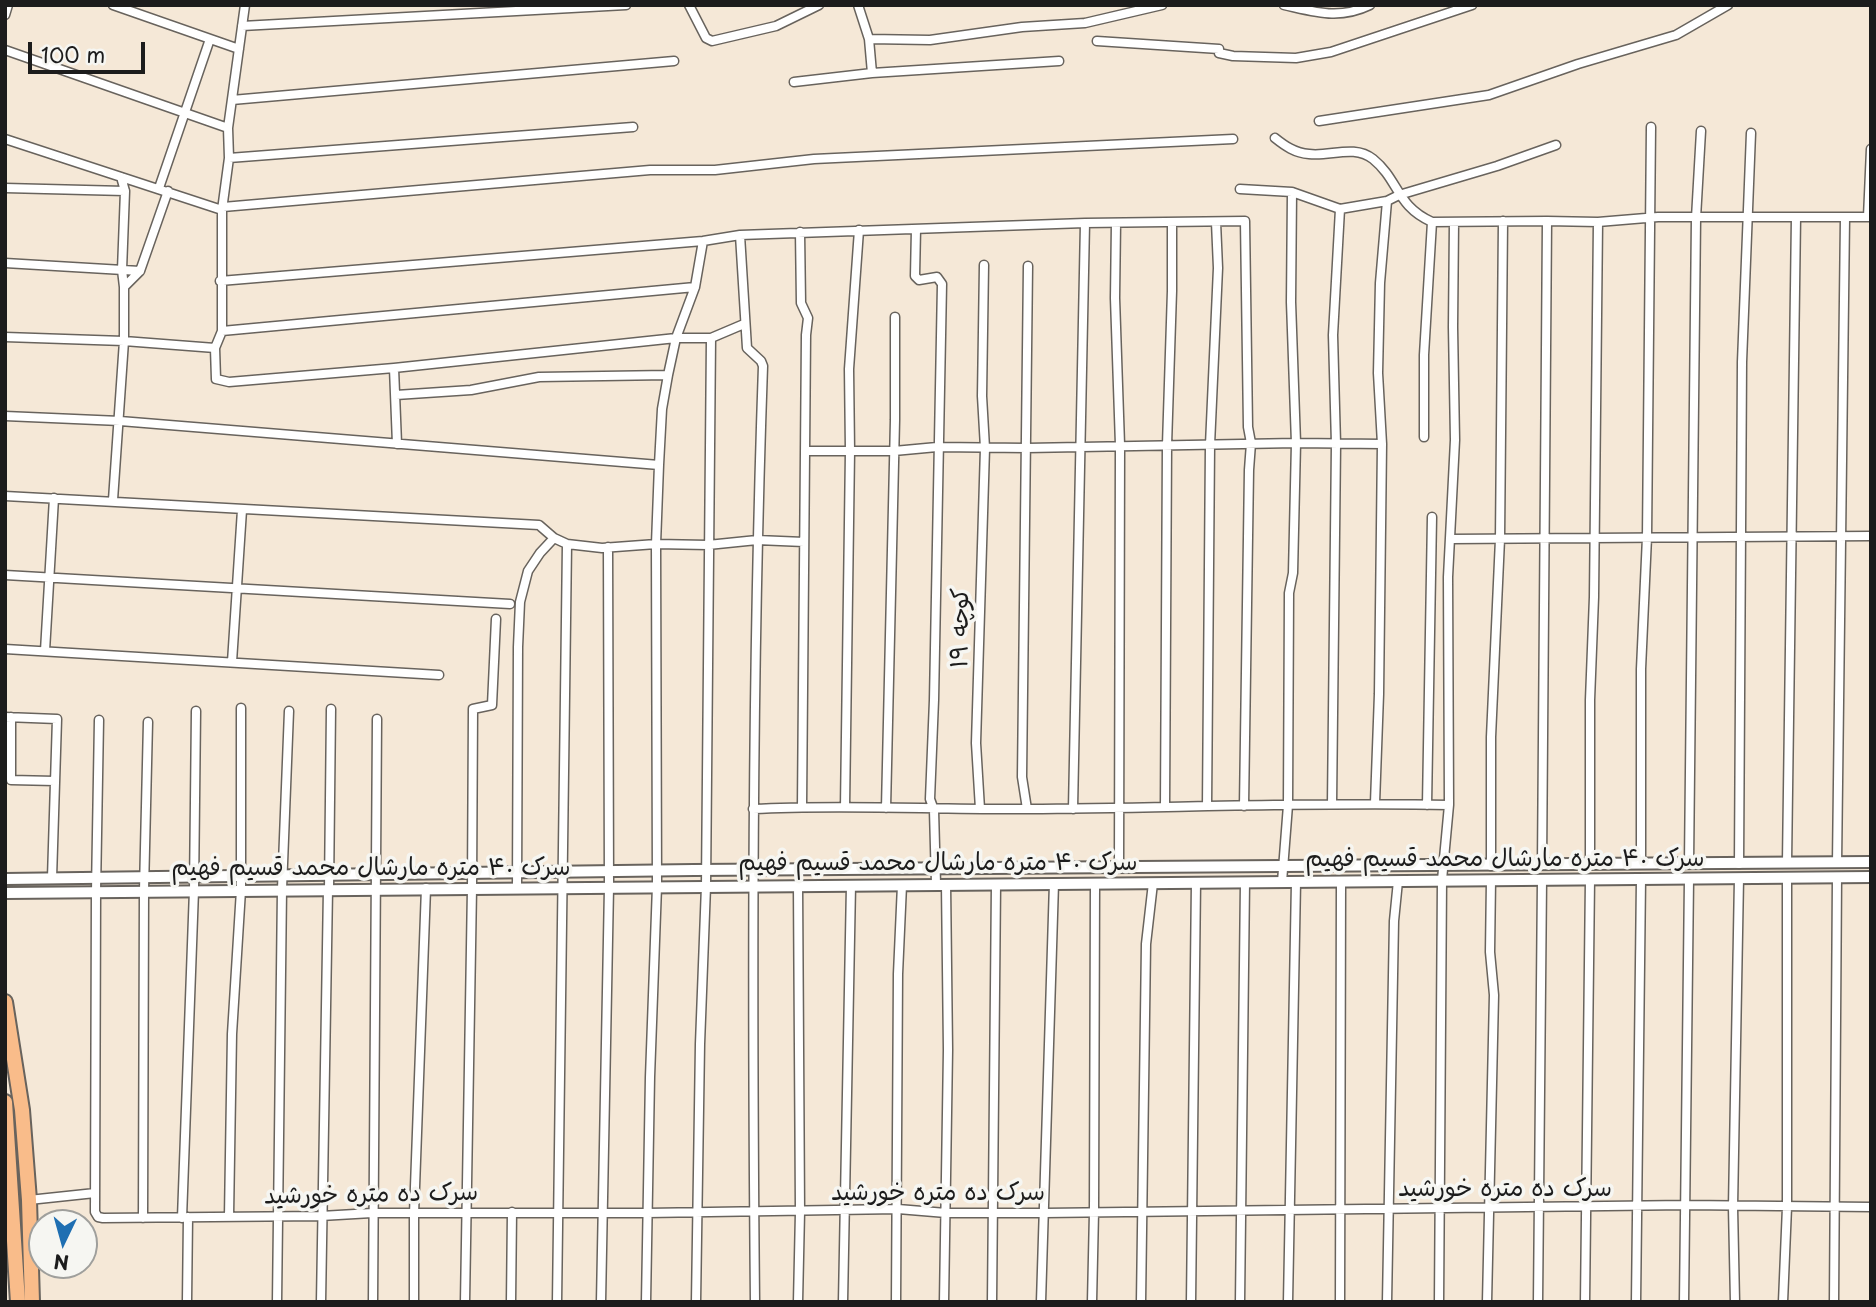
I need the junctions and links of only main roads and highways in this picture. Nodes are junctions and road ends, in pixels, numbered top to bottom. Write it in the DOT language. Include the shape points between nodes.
graph roads {
  1 [pos="5,1002"];
  2 [pos="5,1102"];
  3 [pos="7,1139"];
  4 [pos="9,1211"];
  5 [pos="11,1279"];
  6 [pos="18,1302"];
  7 [pos="32,1302"];
  1 -- 7 [label="highway" via="24,1140"];
  2 -- 3 [label="highway"];
  3 -- 4 [label="highway"];
  4 -- 5 [label="highway"];
  5 -- 6 [label="highway"];
}
